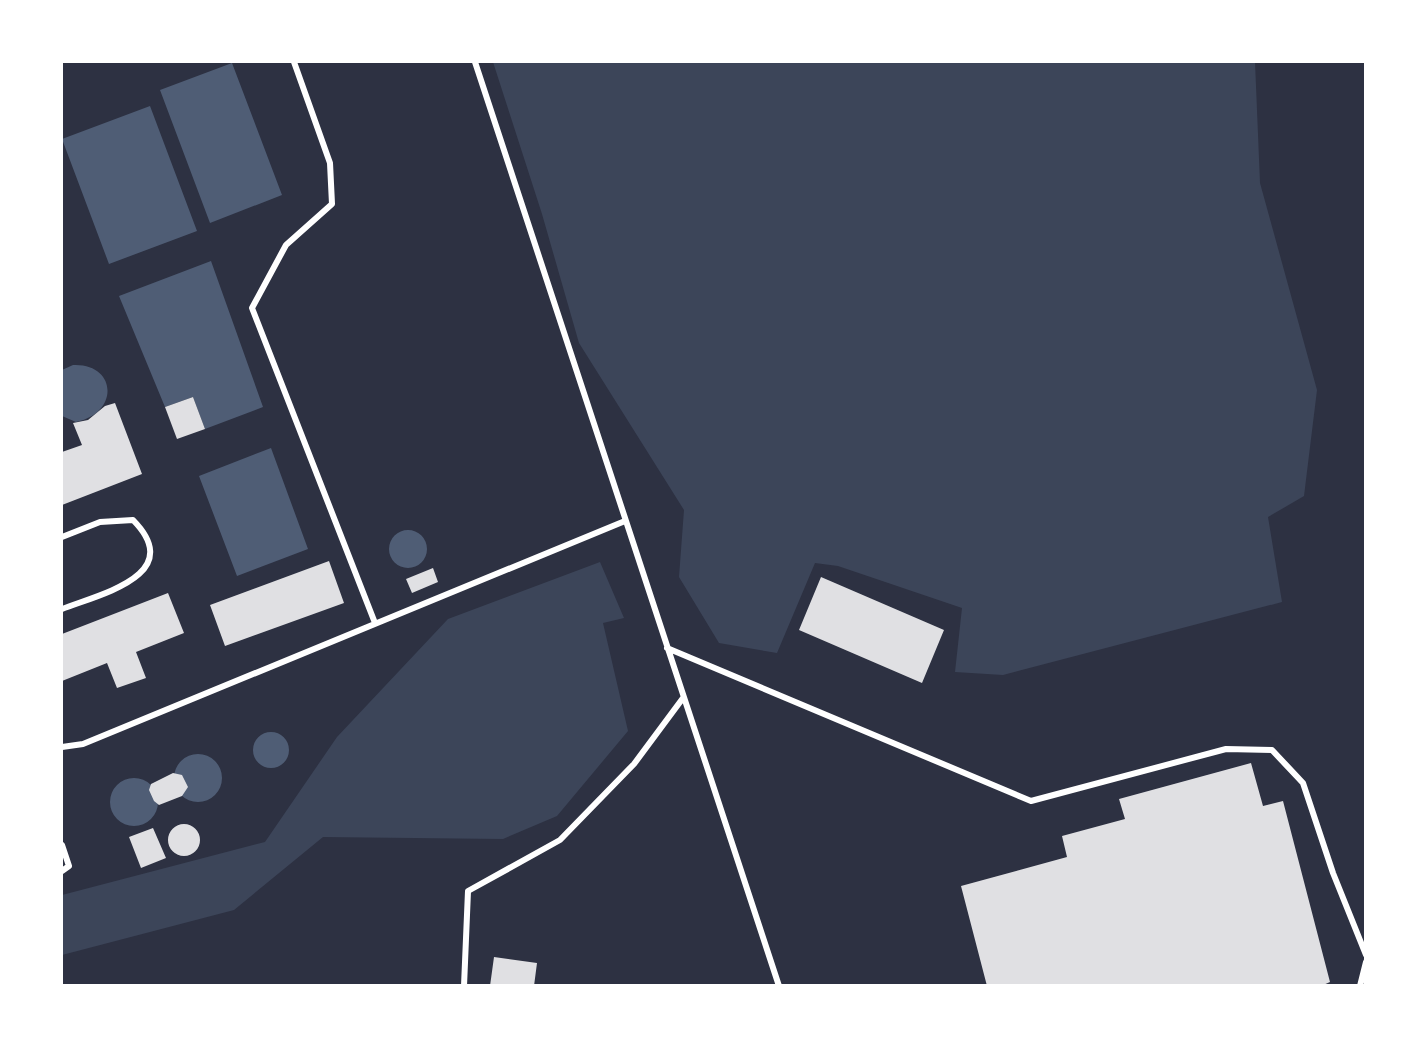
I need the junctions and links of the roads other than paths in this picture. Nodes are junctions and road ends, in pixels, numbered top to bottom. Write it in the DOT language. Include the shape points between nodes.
graph roads {
  1 [pos="294,62"];
  2 [pos="475,62"];
  3 [pos="625,521"];
  4 [pos="62,537"];
  5 [pos="62,609"];
  6 [pos="375,623"];
  7 [pos="667,648"];
  8 [pos="683,698"];
  9 [pos="62,747"];
  10 [pos="62,845"];
  11 [pos="62,872"];
  12 [pos="1365,955"];
  13 [pos="1365,962"];
  14 [pos="464,986"];
  15 [pos="779,986"];
  16 [pos="1360,986"];
  1 -- 6 [label="street" via="330,163 332,204 286,245 252,308"];
  2 -- 3 [label="street"];
  3 -- 6 [label="street"];
  3 -- 7 [label="street"];
  4 -- 5 [label="street" via="100,522 132,520 149,543 145,571 134,580"];
  6 -- 9 [label="street" via="83,744"];
  7 -- 8 [label="street"];
  7 -- 12 [label="street" via="1031,801 1226,749 1272,750 1303,783"];
  8 -- 14 [label="street" via="634,764 560,840 468,891"];
  8 -- 15 [label="street"];
  10 -- 11 [label="street" via="69,866"];
  13 -- 16 [label="street"];
}
